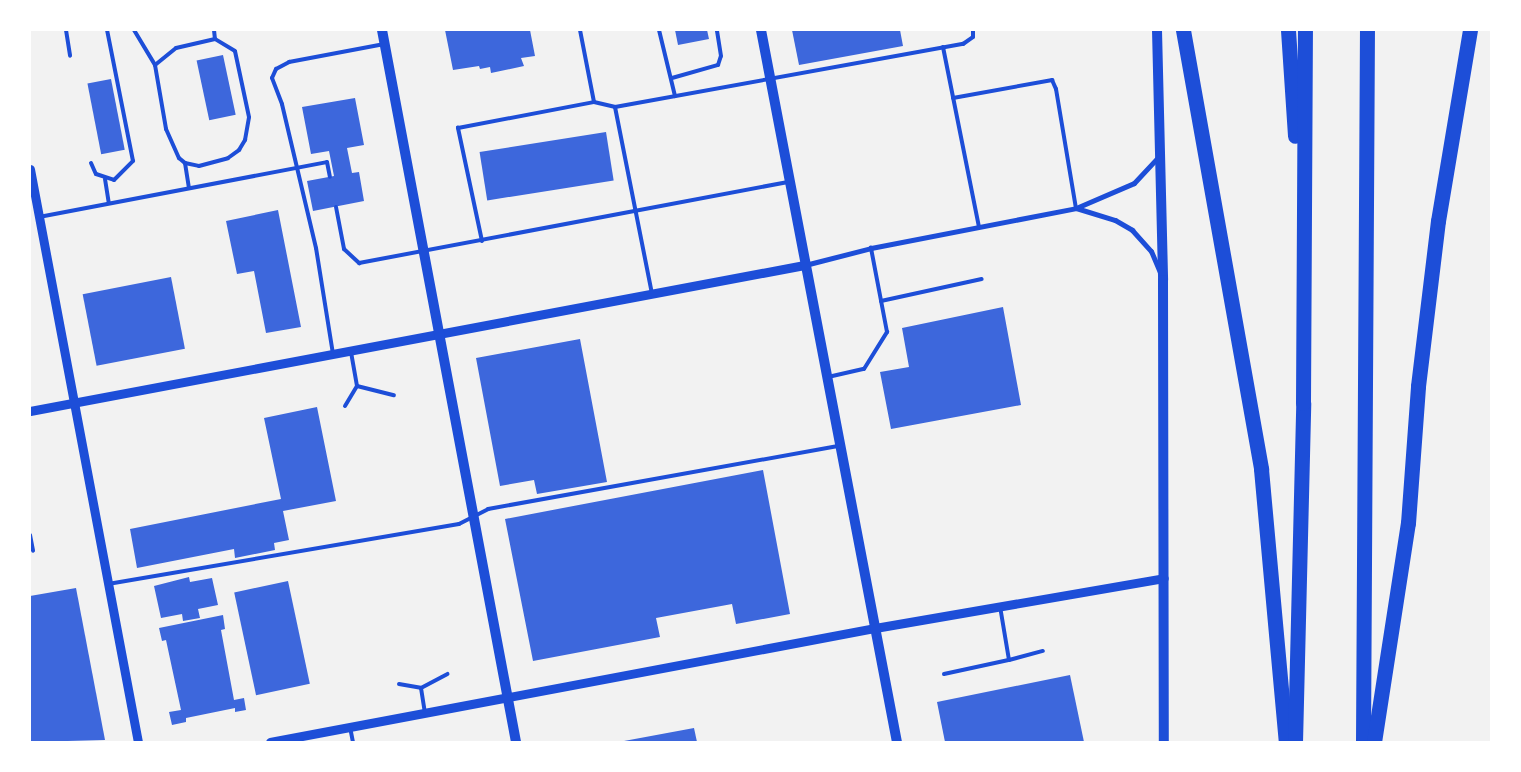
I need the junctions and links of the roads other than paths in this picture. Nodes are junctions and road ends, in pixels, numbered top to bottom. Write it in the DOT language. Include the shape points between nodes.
graph roads {
  1 [pos="66,30"];
  2 [pos="107,30"];
  3 [pos="134,30"];
  4 [pos="214,30"];
  5 [pos="382,30"];
  6 [pos="580,30"];
  7 [pos="659,30"];
  8 [pos="717,30"];
  9 [pos="761,30"];
  10 [pos="973,30"];
  11 [pos="1158,30"];
  12 [pos="1183,30"];
  13 [pos="1288,30"];
  14 [pos="1305,30"];
  15 [pos="1367,30"];
  16 [pos="1470,30"];
  17 [pos="215,39"];
  18 [pos="384,44"];
  19 [pos="943,47"];
  20 [pos="70,56"];
  21 [pos="155,65"];
  22 [pos="672,78"];
  23 [pos="770,78"];
  24 [pos="675,96"];
  25 [pos="953,98"];
  26 [pos="594,102"];
  27 [pos="615,107"];
  28 [pos="1160,154"];
  29 [pos="91,163"];
  30 [pos="185,163"];
  31 [pos="298,167"];
  32 [pos="30,169"];
  33 [pos="330,177"];
  34 [pos="105,179"];
  35 [pos="788,182"];
  36 [pos="189,188"];
  37 [pos="109,203"];
  38 [pos="336,207"];
  39 [pos="1076,208"];
  40 [pos="635,211"];
  41 [pos="39,217"];
  42 [pos="979,227"];
  43 [pos="482,241"];
  44 [pos="871,248"];
  45 [pos="1304,250"];
  46 [pos="424,252"];
  47 [pos="804,266"];
  48 [pos="982,279"];
  49 [pos="1163,280"];
  50 [pos="652,294"];
  51 [pos="881,301"];
  52 [pos="439,334"];
  53 [pos="351,351"];
  54 [pos="333,354"];
  55 [pos="826,377"];
  56 [pos="357,386"];
  57 [pos="394,395"];
  58 [pos="74,403"];
  59 [pos="345,406"];
  60 [pos="30,411"];
  61 [pos="840,446"];
  62 [pos="474,516"];
  63 [pos="30,535"];
  64 [pos="33,551"];
  65 [pos="1164,578"];
  66 [pos="108,584"];
  67 [pos="1000,606"];
  68 [pos="876,628"];
  69 [pos="1043,651"];
  70 [pos="1009,660"];
  71 [pos="447,674"];
  72 [pos="944,674"];
  73 [pos="398,684"];
  74 [pos="420,688"];
  75 [pos="507,697"];
  76 [pos="425,713"];
  77 [pos="350,727"];
  78 [pos="138,742"];
  79 [pos="270,742"];
  80 [pos="353,742"];
  81 [pos="516,742"];
  82 [pos="897,742"];
  83 [pos="1164,742"];
  84 [pos="1286,742"];
  85 [pos="1295,742"];
  86 [pos="1363,742"];
  87 [pos="1374,742"];
  1 -- 20 [label="lane"];
  2 -- 34 [label="lane" via="133,161 114,180"];
  3 -- 21 [label="lane"];
  4 -- 17 [label="lane"];
  5 -- 18 [label="main road"];
  6 -- 26 [label="lane"];
  7 -- 22 [label="lane"];
  8 -- 22 [label="lane" via="721,56 718,64"];
  9 -- 23 [label="main road"];
  10 -- 19 [label="lane" via="972,37 963,44"];
  11 -- 28 [label="main road"];
  12 -- 84 [label="highway" via="1261,470"];
  13 -- 45 [label="highway"];
  14 -- 45 [label="highway"];
  15 -- 86 [label="highway"];
  16 -- 87 [label="highway" via="1438,221 1418,386 1408,523"];
  17 -- 21 [label="lane" via="176,48"];
  17 -- 30 [label="lane" via="235,51 249,127 239,150 228,158 199,166"];
  18 -- 31 [label="lane" via="289,62 276,69 272,78"];
  18 -- 46 [label="main road"];
  19 -- 23 [label="lane"];
  19 -- 25 [label="lane"];
  21 -- 30 [label="lane" via="166,129 172,147"];
  22 -- 24 [label="lane"];
  23 -- 24 [label="lane"];
  23 -- 35 [label="main road"];
  24 -- 27 [label="lane"];
  25 -- 39 [label="lane" via="1052,80"];
  25 -- 42 [label="lane"];
  26 -- 27 [label="lane"];
  26 -- 43 [label="lane" via="458,128"];
  27 -- 40 [label="lane"];
  28 -- 39 [label="street" via="1134,183"];
  28 -- 49 [label="main road"];
  29 -- 34 [label="lane" via="96,174"];
  30 -- 36 [label="lane"];
  31 -- 33 [label="lane" via="327,162"];
  31 -- 36 [label="lane"];
  31 -- 54 [label="lane" via="316,248"];
  32 -- 41 [label="street"];
  34 -- 37 [label="lane"];
  35 -- 40 [label="lane"];
  35 -- 47 [label="main road"];
  36 -- 37 [label="lane"];
  37 -- 41 [label="lane"];
  38 -- 46 [label="lane" via="344,249 359,263"];
  39 -- 42 [label="street"];
  39 -- 49 [label="street" via="1115,220 1132,230 1151,251"];
  40 -- 43 [label="lane"];
  40 -- 50 [label="lane"];
  41 -- 58 [label="street"];
  42 -- 44 [label="street"];
  43 -- 46 [label="lane"];
  44 -- 47 [label="street"];
  44 -- 51 [label="lane"];
  45 -- 85 [label="highway"];
  46 -- 52 [label="main road"];
  47 -- 50 [label="street"];
  47 -- 55 [label="main road"];
  48 -- 51 [label="lane"];
  49 -- 65 [label="main road"];
  50 -- 52 [label="street"];
  51 -- 55 [label="lane" via="887,332 864,370"];
  52 -- 53 [label="street"];
  52 -- 62 [label="main road"];
  53 -- 54 [label="street"];
  53 -- 56 [label="lane"];
  54 -- 58 [label="street"];
  55 -- 61 [label="main road"];
  56 -- 57 [label="lane"];
  56 -- 59 [label="lane"];
  58 -- 60 [label="street"];
  58 -- 66 [label="street"];
  61 -- 62 [label="lane" via="488,509"];
  61 -- 68 [label="main road"];
  62 -- 66 [label="lane" via="459,524"];
  62 -- 75 [label="main road"];
  63 -- 64 [label="lane"];
  65 -- 67 [label="street"];
  65 -- 83 [label="main road"];
  66 -- 78 [label="street"];
  67 -- 68 [label="street"];
  67 -- 70 [label="lane"];
  68 -- 75 [label="street"];
  68 -- 82 [label="main road"];
  69 -- 70 [label="lane"];
  70 -- 72 [label="lane"];
  71 -- 74 [label="lane"];
  73 -- 74 [label="lane"];
  74 -- 76 [label="lane"];
  75 -- 76 [label="street"];
  75 -- 81 [label="main road"];
  76 -- 77 [label="street"];
  77 -- 79 [label="street"];
  77 -- 80 [label="lane"];
}
